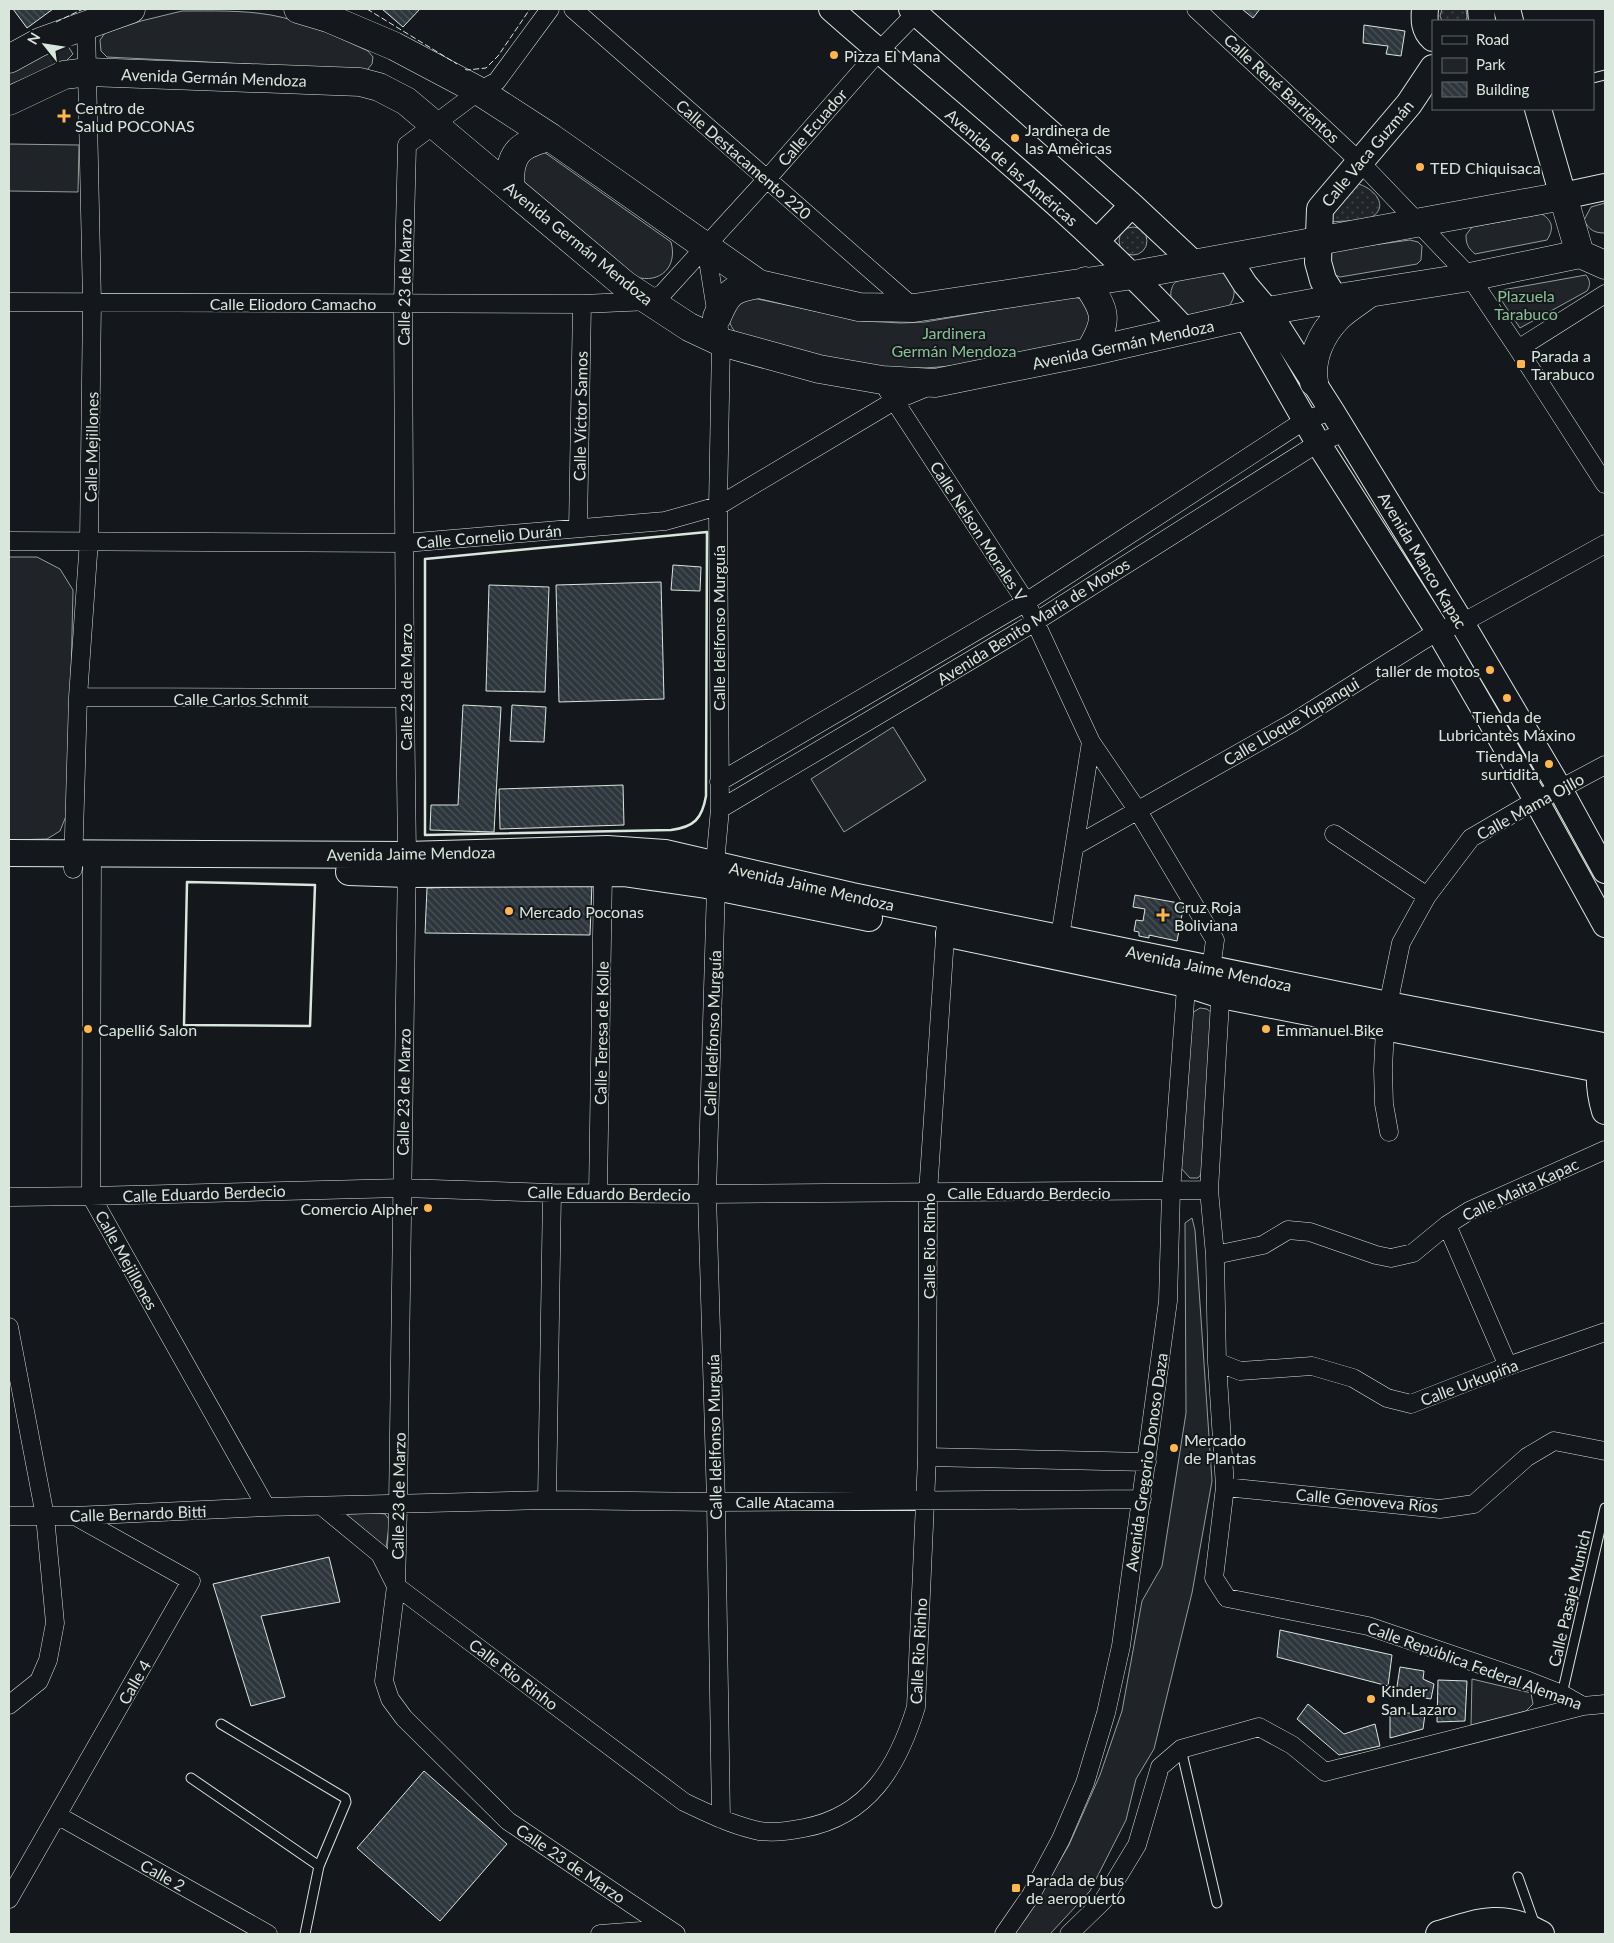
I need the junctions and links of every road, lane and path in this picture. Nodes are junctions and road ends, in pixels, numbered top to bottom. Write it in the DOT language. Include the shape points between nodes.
graph roads {
  1 [pos="131,9"];
  2 [pos="298,9"];
  3 [pos="550,9"];
  4 [pos="573,9"];
  5 [pos="831,9"];
  6 [pos="1196,9"];
  7 [pos="1425,9"];
  8 [pos="916,10"];
  9 [pos="1489,13"];
  10 [pos="1507,20"];
  11 [pos="86,24"];
  12 [pos="372,36"];
  13 [pos="1432,36"];
  14 [pos="878,51"];
  15 [pos="9,60"];
  16 [pos="1432,70"];
  17 [pos="88,72"];
  18 [pos="360,82"];
  19 [pos="479,91"];
  20 [pos="9,101"];
  21 [pos="1538,110"];
  22 [pos="434,123"];
  23 [pos="550,137"];
  24 [pos="1360,162"];
  25 [pos="767,179"];
  26 [pos="1605,187"];
  27 [pos="510,188"];
  28 [pos="1562,196"];
  29 [pos="1132,205"];
  30 [pos="1420,223"];
  31 [pos="1318,240"];
  32 [pos="1097,241"];
  33 [pos="706,247"];
  34 [pos="1593,254"];
  35 [pos="1228,257"];
  36 [pos="1195,264"];
  37 [pos="1605,265"];
  38 [pos="1134,275"];
  39 [pos="1470,277"];
  40 [pos="1085,282"];
  41 [pos="759,284"];
  42 [pos="1371,292"];
  43 [pos="1605,294"];
  44 [pos="1335,299"];
  45 [pos="650,301"];
  46 [pos="9,302"];
  47 [pos="92,302"];
  48 [pos="403,304"];
  49 [pos="582,304"];
  50 [pos="914,308"];
  51 [pos="1257,314"];
  52 [pos="719,329"];
  53 [pos="1186,331"];
  54 [pos="1518,349"];
  55 [pos="1089,352"];
  56 [pos="1314,382"];
  57 [pos="888,391"];
  58 [pos="1332,410"];
  59 [pos="1305,420"];
  60 [pos="1345,432"];
  61 [pos="1318,443"];
  62 [pos="1605,484"];
  63 [pos="718,506"];
  64 [pos="578,528"];
  65 [pos="89,540"];
  66 [pos="9,541"];
  67 [pos="405,543"];
  68 [pos="1605,544"];
  69 [pos="1026,602"];
  70 [pos="1035,622"];
  71 [pos="1462,623"];
  72 [pos="1438,631"];
  73 [pos="78,697"];
  74 [pos="404,698"];
  75 [pos="1091,742"];
  76 [pos="1605,764"];
  77 [pos="719,782"];
  78 [pos="1560,790"];
  79 [pos="1536,800"];
  80 [pos="720,809"];
  81 [pos="1138,812"];
  82 [pos="1334,834"];
  83 [pos="1075,846"];
  84 [pos="9,853"];
  85 [pos="82,861"];
  86 [pos="407,864"];
  87 [pos="9,870"];
  88 [pos="1605,871"];
  89 [pos="603,873"];
  90 [pos="716,875"];
  91 [pos="1427,896"];
  92 [pos="946,924"];
  93 [pos="1605,925"];
  94 [pos="1059,947"];
  95 [pos="1206,976"];
  96 [pos="1386,1016"];
  97 [pos="1602,1052"];
  98 [pos="1605,1111"];
  99 [pos="1389,1132"];
  100 [pos="1605,1150"];
  101 [pos="402,1188"];
  102 [pos="1209,1190"];
  103 [pos="1171,1191"];
  104 [pos="552,1192"];
  105 [pos="928,1192"];
  106 [pos="598,1193"];
  107 [pos="708,1194"];
  108 [pos="91,1196"];
  109 [pos="9,1197"];
  110 [pos="1447,1225"];
  111 [pos="1215,1255"];
  112 [pos="9,1328"];
  113 [pos="1605,1332"];
  114 [pos="1217,1362"];
  115 [pos="1508,1366"];
  116 [pos="1605,1451"];
  117 [pos="927,1457"];
  118 [pos="1147,1462"];
  119 [pos="1225,1486"];
  120 [pos="1142,1499"];
  121 [pos="546,1500"];
  122 [pos="925,1500"];
  123 [pos="716,1502"];
  124 [pos="398,1505"];
  125 [pos="323,1507"];
  126 [pos="266,1508"];
  127 [pos="1605,1508"];
  128 [pos="9,1516"];
  129 [pos="45,1516"];
  130 [pos="74,1516"];
  131 [pos="396,1586"];
  132 [pos="1562,1694"];
  133 [pos="1605,1704"];
  134 [pos="9,1705"];
  135 [pos="1583,1706"];
  136 [pos="220,1724"];
  137 [pos="1181,1749"];
  138 [pos="191,1778"];
  139 [pos="57,1815"];
  140 [pos="721,1819"];
  141 [pos="320,1866"];
  142 [pos="1518,1877"];
  143 [pos="9,1899"];
  144 [pos="1217,1903"];
  145 [pos="672,1932"];
  146 [pos="1539,1933"];
  147 [pos="268,1934"];
  148 [pos="305,1934"];
  149 [pos="600,1934"];
  150 [pos="1004,1934"];
  151 [pos="1068,1934"];
  152 [pos="1439,1934"];
  1 -- 11 [label="highway"];
  2 -- 12 [label="highway"];
  3 -- 19 [label="street, Calle 23 de Marzo" via="497,81"];
  4 -- 25 [label="street, Calle Destacamento 220"];
  5 -- 14 [label="main road, Avenida de las Américas"];
  6 -- 24 [label="street, Calle René Barrientos"];
  7 -- 13 [label="main road" via="1426,27"];
  8 -- 14 [label="street, Calle Ecuador"];
  8 -- 29 [label="main road"];
  9 -- 10 [label="main road"];
  11 -- 15 [label="highway" via="40,42"];
  11 -- 17 [label="street, Calle Mejillones"];
  12 -- 18 [label="highway" via="380,51 378,64"];
  12 -- 19 [label="highway"];
  14 -- 25 [label="street, Calle Ecuador"];
  14 -- 32 [label="main road, Avenida de las Américas"];
  16 -- 24 [label="main road, Calle Vaca Guzmán" via="1409,104"];
  17 -- 18 [label="highway, Avenida Germán Mendoza"];
  17 -- 20 [label="highway, Avenida Germán Mendoza" via="64,75"];
  17 -- 47 [label="street, Calle Mejillones"];
  18 -- 22 [label="highway, Avenida Germán Mendoza" via="380,87 406,101"];
  19 -- 22 [label="street, Calle 23 de Marzo"];
  19 -- 23 [label="highway"];
  21 -- 28 [label="main road"];
  22 -- 27 [label="highway, Avenida Germán Mendoza"];
  22 -- 48 [label="street, Calle 23 de Marzo" via="408,145"];
  23 -- 27 [label="highway" via="533,141 520,149 511,162"];
  23 -- 33 [label="highway"];
  24 -- 30 [label="street, Calle René Barrientos"];
  24 -- 31 [label="main road, Calle Vaca Guzmán" via="1320,209"];
  25 -- 33 [label="street, Calle Ecuador"];
  25 -- 50 [label="street, Calle Destacamento 220"];
  26 -- 28 [label="main road"];
  27 -- 45 [label="highway, Avenida Germán Mendoza" via="626,285"];
  28 -- 30 [label="highway"];
  28 -- 34 [label="highway"];
  29 -- 32 [label="main road"];
  29 -- 36 [label="main road"];
  30 -- 31 [label="highway"];
  30 -- 39 [label="street, Calle René Barrientos"];
  31 -- 35 [label="highway"];
  31 -- 44 [label="main road, Calle Vaca Guzmán" via="1318,262 1323,280"];
  32 -- 38 [label="main road, Avenida de las Américas"];
  33 -- 41 [label="highway"];
  33 -- 45 [label="street" via="663,293"];
  33 -- 52 [label="street, Calle Idelfonso Murguía"];
  34 -- 37 [label="highway"];
  34 -- 39 [label="highway, Avenida Germán Mendoza"];
  35 -- 36 [label="highway"];
  35 -- 51 [label="main road, Avenida Manco Kapac" via="1245,284"];
  36 -- 38 [label="highway"];
  38 -- 40 [label="highway"];
  38 -- 53 [label="main road, Avenida de las Américas"];
  39 -- 42 [label="highway, Avenida Germán Mendoza"];
  39 -- 54 [label="street, Calle René Barrientos"];
  40 -- 50 [label="highway"];
  40 -- 55 [label="highway" via="1102,307 1104,320"];
  41 -- 50 [label="highway" via="859,307"];
  41 -- 52 [label="highway" via="731,292 723,304"];
  42 -- 44 [label="highway, Avenida Germán Mendoza"];
  42 -- 56 [label="highway" via="1338,317 1320,342 1312,368"];
  43 -- 54 [label="street"];
  44 -- 51 [label="highway, Avenida Germán Mendoza"];
  45 -- 49 [label="street, Calle Eliodoro Camacho"];
  45 -- 52 [label="highway, Avenida Germán Mendoza" via="689,327"];
  46 -- 47 [label="street, Calle Eliodoro Camacho"];
  47 -- 48 [label="street, Calle Eliodoro Camacho"];
  47 -- 65 [label="street, Calle Mejillones"];
  48 -- 49 [label="street, Calle Eliodoro Camacho"];
  48 -- 67 [label="street, Calle 23 de Marzo"];
  49 -- 64 [label="street, Calle Víctor Samos"];
  51 -- 53 [label="highway, Avenida Germán Mendoza"];
  51 -- 56 [label="main road, Avenida Manco Kapac"];
  51 -- 59 [label="main road, Avenida Manco Kapac"];
  52 -- 57 [label="highway, Avenida Germán Mendoza" via="819,369"];
  52 -- 63 [label="street, Calle Idelfonso Murguía"];
  53 -- 55 [label="highway, Avenida Germán Mendoza"];
  54 -- 62 [label="street, Calle René Barrientos"];
  55 -- 57 [label="highway, Avenida Germán Mendoza"];
  56 -- 58 [label="main road, Avenida Manco Kapac"];
  57 -- 63 [label="street, Calle Cornelio Durán"];
  57 -- 69 [label="street, Calle Nelson Morales V"];
  58 -- 59 [label="street, Avenida Benito María de Moxos"];
  58 -- 60 [label="main road, Avenida Manco Kapac"];
  59 -- 61 [label="main road, Avenida Manco Kapac"];
  59 -- 69 [label="street, Avenida Benito María de Moxos"];
  60 -- 61 [label="street, Avenida Benito María de Moxos"];
  60 -- 71 [label="main road, Avenida Manco Kapac"];
  61 -- 70 [label="street, Avenida Benito María de Moxos"];
  61 -- 72 [label="main road, Avenida Manco Kapac"];
  63 -- 64 [label="street, Calle Cornelio Durán" via="665,521"];
  63 -- 77 [label="street, Calle Idelfonso Murguía"];
  64 -- 67 [label="street, Calle Cornelio Durán"];
  65 -- 66 [label="street, Calle Cornelio Durán"];
  65 -- 67 [label="street, Calle Cornelio Durán"];
  65 -- 73 [label="street, Calle Mejillones"];
  67 -- 74 [label="street, Calle 23 de Marzo"];
  68 -- 71 [label="street, Calle Lloque Yupanqui"];
  69 -- 70 [label="street, Calle Nelson Morales V"];
  69 -- 77 [label="street, Avenida Benito María de Moxos"];
  70 -- 75 [label="street, Calle Nelson Morales V"];
  70 -- 80 [label="street, Avenida Benito María de Moxos"];
  71 -- 72 [label="street, Calle Lloque Yupanqui"];
  71 -- 78 [label="main road, Avenida Manco Kapac"];
  72 -- 79 [label="main road, Avenida Manco Kapac"];
  72 -- 81 [label="street, Calle Lloque Yupanqui" via="1292,723"];
  73 -- 74 [label="street, Calle Carlos Schmit"];
  73 -- 85 [label="street, Calle Mejillones"];
  74 -- 86 [label="street, Calle 23 de Marzo"];
  75 -- 81 [label="street, Calle Nelson Morales V"];
  75 -- 83 [label="street"];
  76 -- 78 [label="street, Calle Mama Ojllo"];
  77 -- 80 [label="street, Calle Idelfonso Murguía"];
  78 -- 79 [label="street, Calle Mama Ojllo"];
  78 -- 88 [label="main road, Avenida Manco Kapac"];
  79 -- 91 [label="street, Calle Mama Ojllo" via="1471,838"];
  79 -- 93 [label="main road, Avenida Manco Kapac"];
  80 -- 90 [label="street, Calle Idelfonso Murguía"];
  81 -- 83 [label="street, Calle Lloque Yupanqui"];
  81 -- 95 [label="street, Calle Nelson Morales V" via="1215,940"];
  82 -- 91 [label="street"];
  83 -- 94 [label="street"];
  84 -- 85 [label="main road, Avenida Jaime Mendoza"];
  85 -- 86 [label="main road, Avenida Jaime Mendoza" via="261,870"];
  85 -- 87 [label="main road, Avenida Jaime Mendoza"];
  85 -- 108 [label="street, Calle Mejillones"];
  86 -- 89 [label="main road, Avenida Jaime Mendoza"];
  86 -- 90 [label="main road, Avenida Jaime Mendoza" via="607,849 665,853"];
  86 -- 101 [label="street, Calle 23 de Marzo"];
  89 -- 90 [label="main road, Avenida Jaime Mendoza"];
  89 -- 106 [label="street, Calle Teresa de Kolle"];
  90 -- 92 [label="main road, Avenida Jaime Mendoza"];
  90 -- 107 [label="street, Calle Idelfonso Murguía"];
  91 -- 96 [label="street, Calle Mama Ojllo" via="1401,943"];
  92 -- 94 [label="main road, Avenida Jaime Mendoza"];
  92 -- 105 [label="street, Calle Rio Rinho"];
  94 -- 95 [label="main road, Avenida Jaime Mendoza"];
  95 -- 96 [label="main road, Avenida Jaime Mendoza"];
  95 -- 102 [label="street"];
  95 -- 103 [label="street, Avenida Gregorio Donoso Daza"];
  96 -- 97 [label="main road, Avenida Jaime Mendoza"];
  96 -- 99 [label="street, Calle Mama Ojllo" via="1383,1078"];
  97 -- 98 [label="main road" via="1600,1095"];
  100 -- 110 [label="street, Calle Maita Kapac" via="1469,1211"];
  101 -- 104 [label="street, Calle Eduardo Berdecio"];
  101 -- 108 [label="street, Calle Eduardo Berdecio"];
  101 -- 124 [label="street, Calle 23 de Marzo"];
  102 -- 103 [label="street, Calle Eduardo Berdecio"];
  102 -- 111 [label="street"];
  103 -- 105 [label="street, Calle Eduardo Berdecio"];
  103 -- 118 [label="street, Avenida Gregorio Donoso Daza" via="1168,1301"];
  104 -- 106 [label="street, Calle Eduardo Berdecio"];
  104 -- 121 [label="street"];
  105 -- 107 [label="street, Calle Eduardo Berdecio"];
  105 -- 117 [label="street, Calle Rio Rinho"];
  106 -- 107 [label="street, Calle Eduardo Berdecio"];
  107 -- 123 [label="street, Calle Idelfonso Murguía"];
  108 -- 109 [label="street, Calle Eduardo Berdecio"];
  108 -- 126 [label="street, Calle Mejillones"];
  110 -- 111 [label="street, Calle Maita Kapac" via="1413,1253 1391,1258 1310,1232 1288,1230 1263,1245"];
  110 -- 115 [label="street"];
  111 -- 114 [label="street"];
  112 -- 129 [label="street"];
  113 -- 115 [label="street, Calle Urkupiña"];
  114 -- 115 [label="street, Calle Urkupiña" via="1240,1371 1312,1366 1353,1378 1387,1398 1411,1404"];
  114 -- 119 [label="street"];
  116 -- 119 [label="street, Calle Genoveva Ríos" via="1554,1441 1528,1457 1474,1504 1440,1508"];
  117 -- 118 [label="street"];
  117 -- 122 [label="street, Calle Rio Rinho"];
  118 -- 120 [label="street, Avenida Gregorio Donoso Daza"];
  119 -- 132 [label="street, Calle República Federal Alemana" via="1214,1578 1227,1598 1368,1626"];
  120 -- 122 [label="street, Calle Atacama"];
  120 -- 150 [label="street, Avenida Gregorio Donoso Daza" via="1121,1646 1106,1713 1085,1782 1061,1839 1031,1894"];
  121 -- 123 [label="street, Calle Atacama"];
  121 -- 124 [label="street, Calle Atacama"];
  122 -- 123 [label="street, Calle Atacama"];
  122 -- 140 [label="street, Calle Rio Rinho" via="916,1707 908,1735 890,1768 865,1800 844,1815 814,1826 790,1831 756,1831"];
  123 -- 140 [label="street, Calle Idelfonso Murguía"];
  124 -- 125 [label="street"];
  124 -- 131 [label="street, Calle 23 de Marzo"];
  125 -- 126 [label="street"];
  125 -- 131 [label="street, Calle Rio Rinho" via="380,1554"];
  126 -- 130 [label="street, Calle Bernardo Bitti"];
  127 -- 132 [label="lane, Calle Pasaje Munich"];
  128 -- 129 [label="street, Calle Bernardo Bitti"];
  129 -- 130 [label="street, Calle Bernardo Bitti"];
  129 -- 134 [label="street" via="55,1623 48,1660 39,1681"];
  130 -- 139 [label="street, Calle 4" via="191,1582"];
  131 -- 140 [label="street, Calle Rio Rinho" via="684,1802"];
  131 -- 145 [label="street, Calle 23 de Marzo" via="384,1681 390,1699 404,1718 508,1820"];
  132 -- 135 [label="street, Calle República Federal Alemana"];
  133 -- 135 [label="street, Calle República Federal Alemana"];
  135 -- 137 [label="street" via="1325,1772 1292,1745 1259,1727"];
  136 -- 141 [label="lane" via="345,1798"];
  137 -- 144 [label="lane"];
  137 -- 151 [label="street" via="1160,1767 1137,1845 1103,1901"];
  138 -- 141 [label="lane"];
  139 -- 143 [label="street, Calle 4"];
  139 -- 147 [label="street, Calle 2"];
  141 -- 148 [label="lane"];
  142 -- 146 [label="lane"];
  145 -- 149 [label="street"];
  146 -- 152 [label="main road" via="1497,1920"];
}
